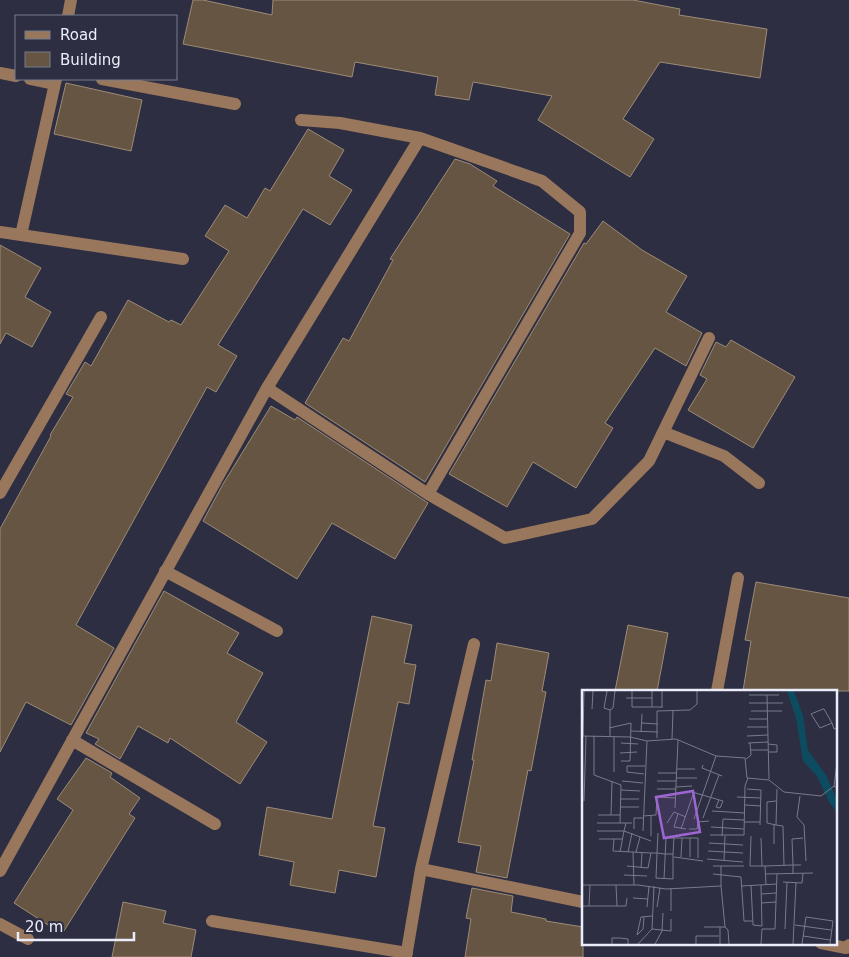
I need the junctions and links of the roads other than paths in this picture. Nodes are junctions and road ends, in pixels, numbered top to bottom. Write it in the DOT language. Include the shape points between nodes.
graph roads {
  1 [pos="71,0"];
  2 [pos="68,15"];
  3 [pos="0,73"];
  4 [pos="15,76"];
  5 [pos="42,80"];
  6 [pos="107,80"];
  7 [pos="55,81"];
  8 [pos="234,104"];
  9 [pos="301,120"];
  10 [pos="420,138"];
  11 [pos="0,232"];
  12 [pos="20,235"];
  13 [pos="183,259"];
  14 [pos="101,317"];
  15 [pos="709,338"];
  16 [pos="267,388"];
  17 [pos="663,432"];
  18 [pos="759,483"];
  19 [pos="0,493"];
  20 [pos="428,494"];
  21 [pos="165,571"];
  22 [pos="738,578"];
  23 [pos="277,631"];
  24 [pos="474,644"];
  25 [pos="717,690"];
  26 [pos="72,740"];
  27 [pos="215,824"];
  28 [pos="421,868"];
  29 [pos="0,871"];
  30 [pos="582,902"];
  31 [pos="212,921"];
  32 [pos="0,924"];
  33 [pos="28,940"];
  34 [pos="825,944"];
  35 [pos="849,945"];
  36 [pos="406,955"];
  1 -- 2 [label="street"];
  3 -- 4 [label="street"];
  5 -- 7 [label="street"];
  6 -- 8 [label="street"];
  7 -- 12 [label="street"];
  9 -- 10 [label="street" via="340,123"];
  10 -- 16 [label="street"];
  10 -- 20 [label="street" via="542,181 580,212 580,233"];
  11 -- 12 [label="street"];
  12 -- 13 [label="street"];
  14 -- 19 [label="street"];
  15 -- 17 [label="street"];
  16 -- 20 [label="street"];
  16 -- 21 [label="street"];
  17 -- 18 [label="street" via="724,456"];
  17 -- 20 [label="street" via="649,461 592,519 505,538"];
  21 -- 23 [label="street"];
  21 -- 26 [label="street"];
  22 -- 25 [label="street"];
  24 -- 28 [label="street"];
  26 -- 27 [label="street"];
  26 -- 29 [label="street"];
  28 -- 30 [label="street"];
  28 -- 36 [label="street"];
  31 -- 36 [label="street"];
  32 -- 33 [label="street"];
  34 -- 35 [label="street" via="846,948"];
}
